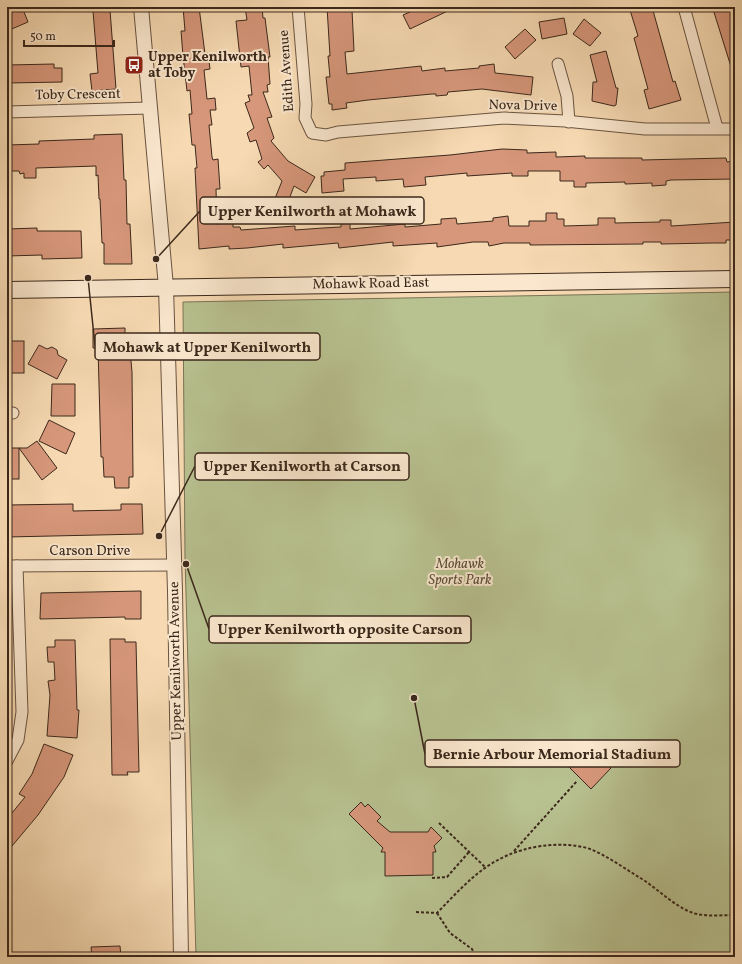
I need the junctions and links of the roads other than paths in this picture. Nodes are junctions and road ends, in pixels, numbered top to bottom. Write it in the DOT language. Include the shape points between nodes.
graph roads {
  1 [pos="141,7"];
  2 [pos="298,7"];
  3 [pos="684,7"];
  4 [pos="558,64"];
  5 [pos="149,108"];
  6 [pos="7,112"];
  7 [pos="569,122"];
  8 [pos="717,128"];
  9 [pos="735,129"];
  10 [pos="312,132"];
  11 [pos="735,279"];
  12 [pos="166,287"];
  13 [pos="7,290"];
  14 [pos="174,565"];
  15 [pos="12,566"];
  16 [pos="7,761"];
  17 [pos="180,957"];
  1 -- 5 [label="street, Upper Kenilworth Avenue"];
  2 -- 10 [label="street, Edith Avenue" via="305,118"];
  3 -- 8 [label="street"];
  4 -- 7 [label="street" via="567,96"];
  5 -- 6 [label="street, Toby Crescent"];
  5 -- 12 [label="street, Upper Kenilworth Avenue"];
  7 -- 8 [label="street, Nova Drive" via="646,129"];
  7 -- 10 [label="street, Nova Drive" via="504,118 326,135"];
  8 -- 9 [label="street, Nova Drive"];
  11 -- 12 [label="main road, Mohawk Road East"];
  12 -- 13 [label="main road, Mohawk Road East"];
  12 -- 14 [label="street, Upper Kenilworth Avenue"];
  14 -- 15 [label="street, Carson Drive"];
  14 -- 17 [label="street, Upper Kenilworth Avenue"];
  15 -- 16 [label="street" via="22,712 18,740"];
}
